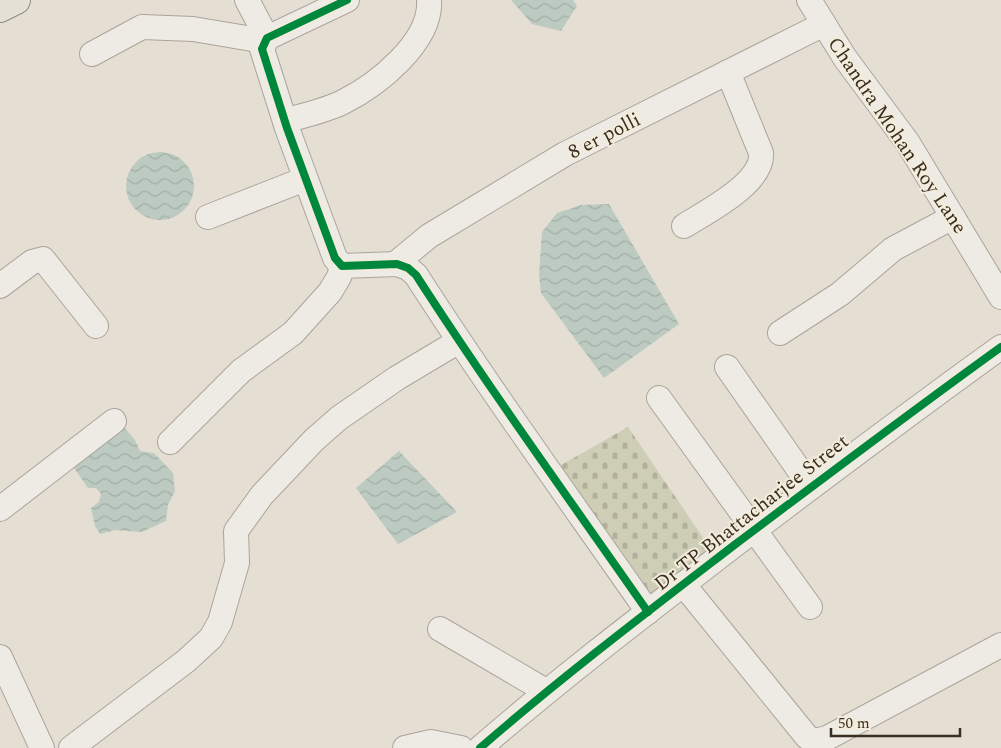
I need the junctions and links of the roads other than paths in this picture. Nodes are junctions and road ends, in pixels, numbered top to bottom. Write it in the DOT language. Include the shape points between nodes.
graph roads {
  1 [pos="16,0"];
  2 [pos="247,0"];
  3 [pos="347,0"];
  4 [pos="429,0"];
  5 [pos="809,0"];
  6 [pos="0,8"];
  7 [pos="824,24"];
  8 [pos="265,40"];
  9 [pos="92,54"];
  10 [pos="728,72"];
  11 [pos="285,121"];
  12 [pos="305,179"];
  13 [pos="208,217"];
  14 [pos="953,217"];
  15 [pos="684,226"];
  16 [pos="395,264"];
  17 [pos="342,266"];
  18 [pos="0,286"];
  19 [pos="1001,297"];
  20 [pos="96,326"];
  21 [pos="780,333"];
  22 [pos="460,341"];
  23 [pos="1001,347"];
  24 [pos="727,366"];
  25 [pos="659,398"];
  26 [pos="114,421"];
  27 [pos="170,442"];
  28 [pos="811,487"];
  29 [pos="0,509"];
  30 [pos="754,531"];
  31 [pos="684,584"];
  32 [pos="810,607"];
  33 [pos="648,612"];
  34 [pos="440,629"];
  35 [pos="1001,645"];
  36 [pos="1,662"];
  37 [pos="546,691"];
  38 [pos="804,742"];
  39 [pos="42,748"];
  40 [pos="71,748"];
  41 [pos="405,748"];
  42 [pos="461,748"];
  43 [pos="480,748"];
  1 -- 6 [label="main road"];
  2 -- 8 [label="street"];
  3 -- 8 [label="street"];
  4 -- 11 [label="street" via="422,26 402,61 343,102"];
  5 -- 7 [label="street, Chandra Mohan Roy Lane"];
  7 -- 10 [label="street, 8 er polli"];
  7 -- 14 [label="street, Chandra Mohan Roy Lane" via="908,143"];
  8 -- 9 [label="street" via="193,29 142,28"];
  8 -- 11 [label="street" via="262,49"];
  10 -- 15 [label="street" via="761,153 760,164 749,181"];
  10 -- 16 [label="street, 8 er polli" via="564,154 429,236"];
  11 -- 12 [label="street"];
  12 -- 13 [label="street"];
  12 -- 17 [label="street" via="335,258"];
  14 -- 19 [label="street, Chandra Mohan Roy Lane"];
  14 -- 21 [label="street" via="893,249 840,294"];
  16 -- 17 [label="street"];
  16 -- 22 [label="street" via="403,265 416,275"];
  17 -- 27 [label="street" via="335,285 293,333 241,371"];
  18 -- 20 [label="street" via="32,262 43,259"];
  22 -- 33 [label="street"];
  22 -- 40 [label="street" via="397,378 314,440 262,495 236,531 237,563 220,622 211,638 186,661"];
  23 -- 28 [label="street, Dr TP Bhattacharjee Street"];
  24 -- 28 [label="street"];
  25 -- 30 [label="street"];
  26 -- 29 [label="street"];
  28 -- 30 [label="street, Dr TP Bhattacharjee Street"];
  30 -- 31 [label="street, Dr TP Bhattacharjee Street"];
  30 -- 32 [label="street"];
  31 -- 33 [label="street, Dr TP Bhattacharjee Street"];
  31 -- 38 [label="street"];
  33 -- 37 [label="street, Dr TP Bhattacharjee Street"];
  34 -- 37 [label="street"];
  35 -- 38 [label="street" via="827,738"];
  36 -- 39 [label="street"];
  37 -- 43 [label="street, Dr TP Bhattacharjee Street"];
  41 -- 42 [label="street" via="431,742"];
}
